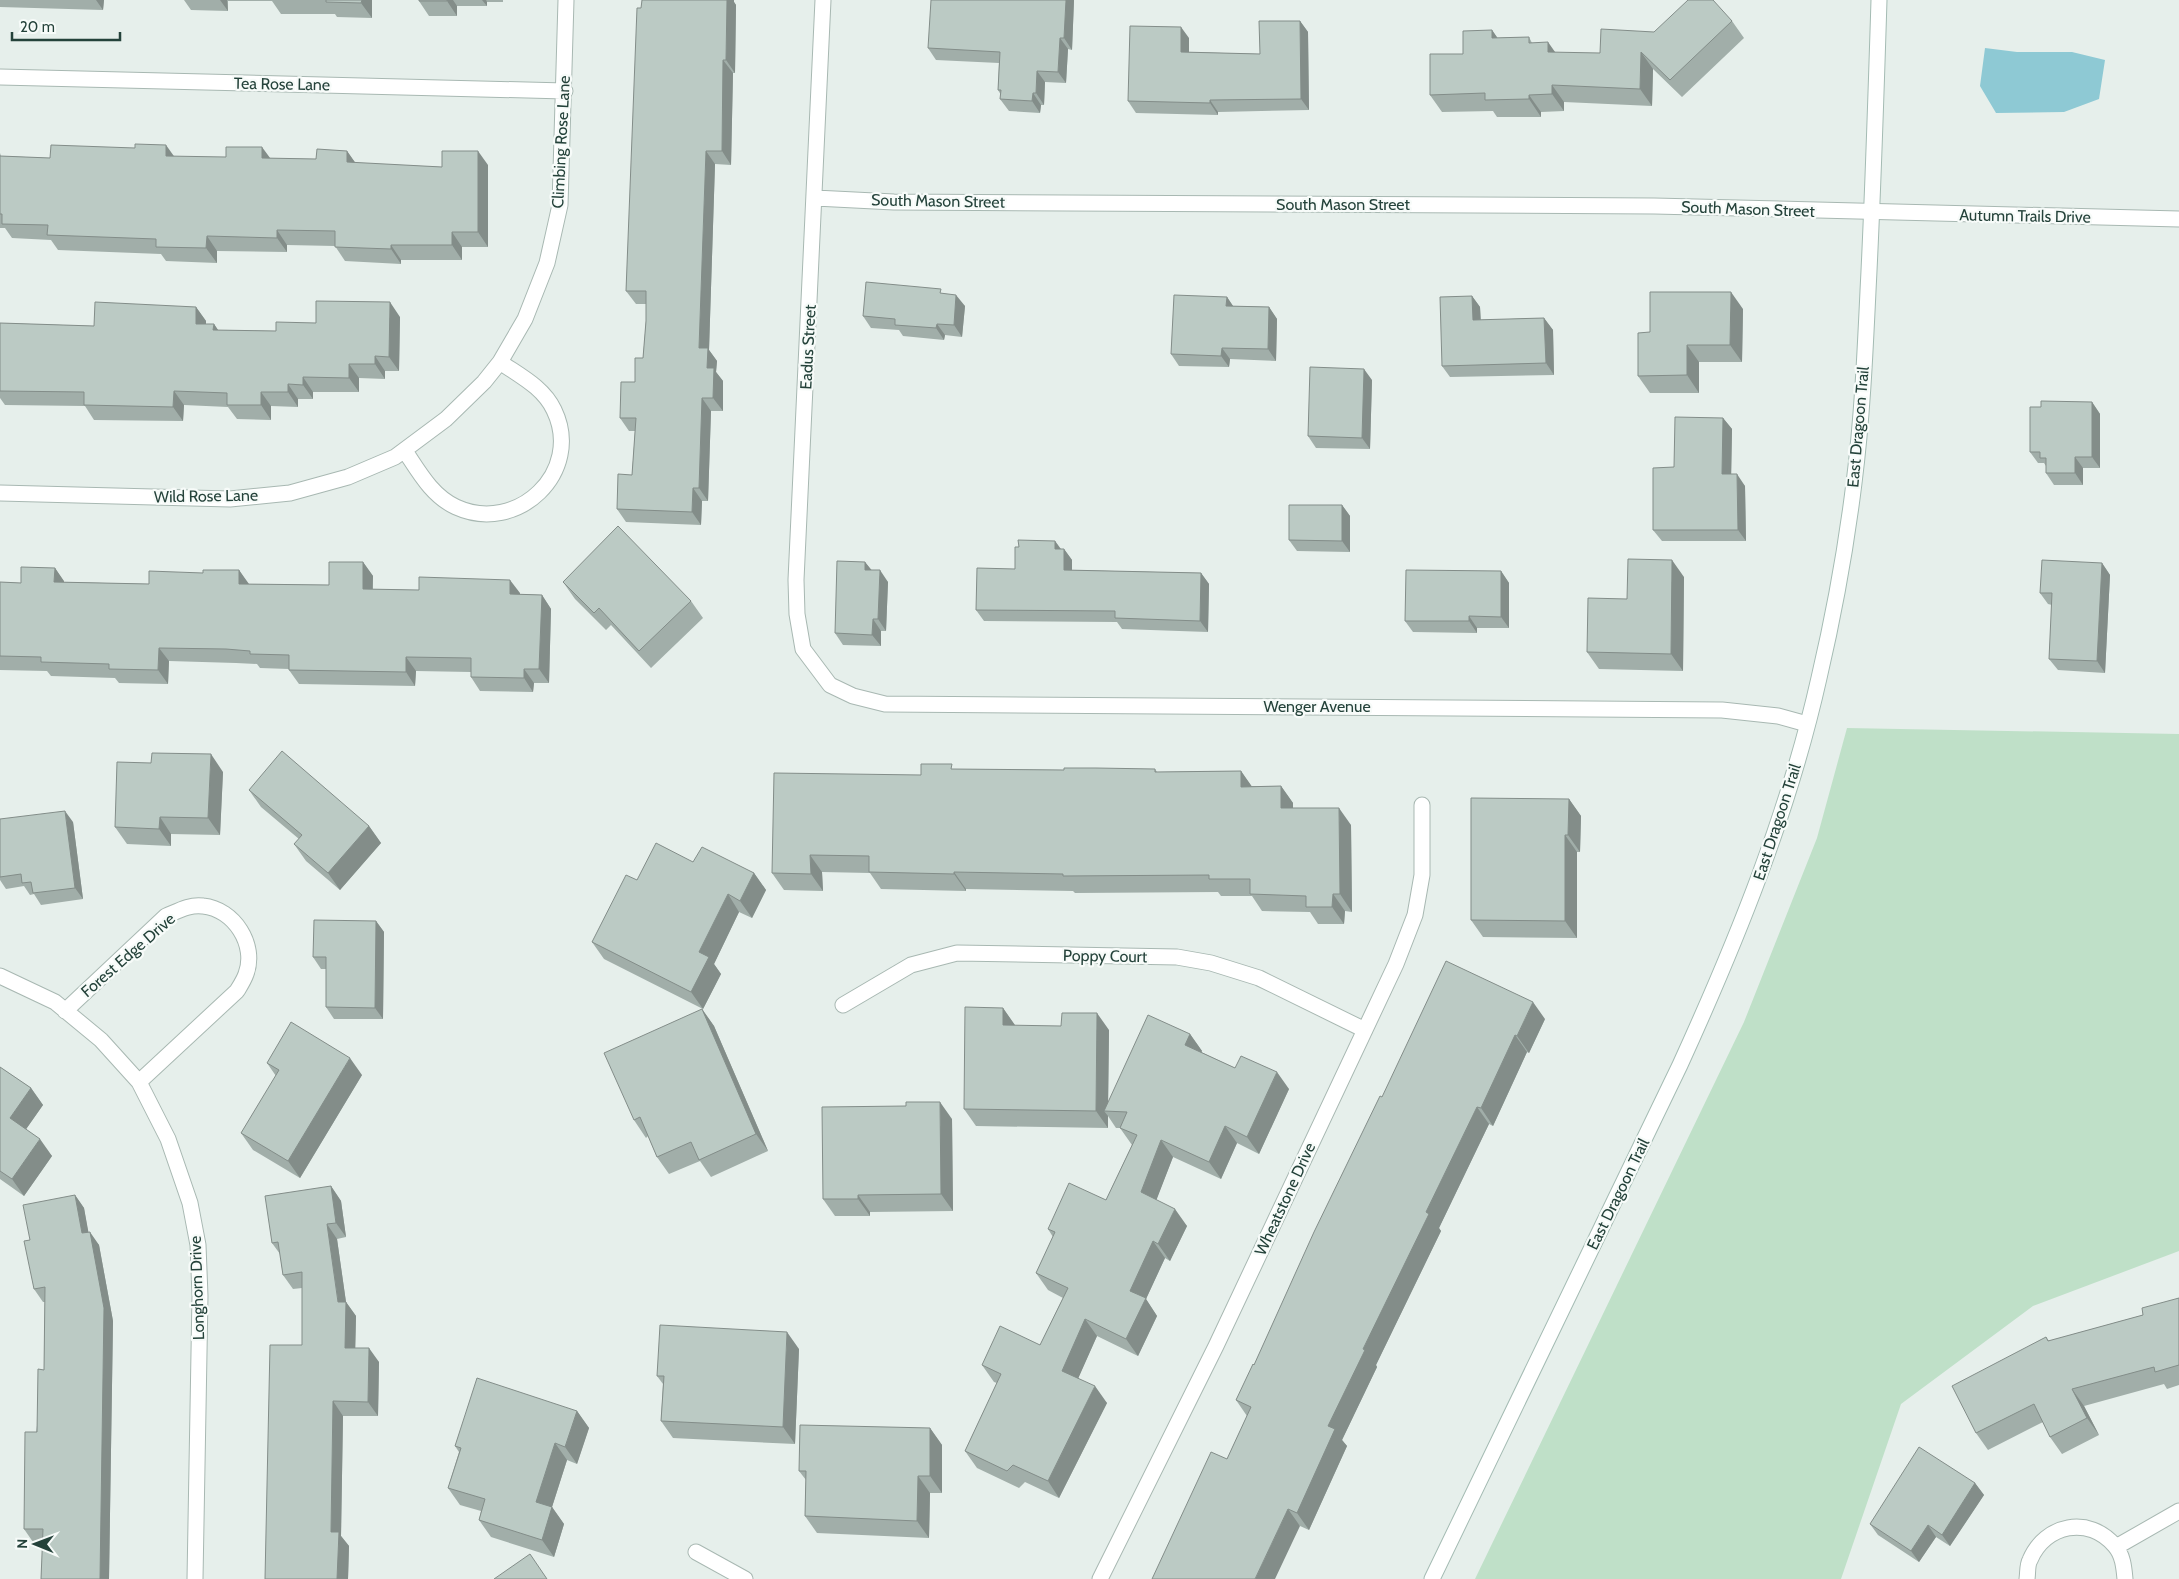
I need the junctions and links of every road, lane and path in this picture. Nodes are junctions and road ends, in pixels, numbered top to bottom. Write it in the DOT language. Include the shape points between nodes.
graph roads {
  1 [pos="566,0"];
  2 [pos="823,0"];
  3 [pos="1879,0"];
  4 [pos="0,77"];
  5 [pos="565,91"];
  6 [pos="815,198"];
  7 [pos="1872,213"];
  8 [pos="2179,219"];
  9 [pos="500,362"];
  10 [pos="405,451"];
  11 [pos="0,494"];
  12 [pos="830,685"];
  13 [pos="1807,724"];
  14 [pos="1422,805"];
  15 [pos="0,976"];
  16 [pos="843,1005"];
  17 [pos="65,1011"];
  18 [pos="1364,1030"];
  19 [pos="139,1082"];
  20 [pos="2179,1511"];
  21 [pos="2116,1547"];
  22 [pos="696,1552"];
  23 [pos="195,1579"];
  24 [pos="745,1579"];
  25 [pos="1100,1579"];
  26 [pos="1432,1579"];
  27 [pos="2027,1579"];
  28 [pos="2125,1579"];
  1 -- 5 [label="street, Climbing Rose Lane"];
  2 -- 6 [label="street, Eadus Street"];
  3 -- 7 [label="street, East Dragoon Trail"];
  4 -- 5 [label="street, Tea Rose Lane"];
  5 -- 9 [label="street, Climbing Rose Lane" via="560,205 547,263 525,319"];
  6 -- 7 [label="street, South Mason Street" via="894,202 1654,206"];
  6 -- 12 [label="street, Eadus Street" via="796,614 803,649"];
  7 -- 8 [label="street, Autumn Trails Drive"];
  7 -- 13 [label="street, East Dragoon Trail" via="1854,482 1837,590"];
  9 -- 10 [label="street, Wild Rose Lane" via="446,419"];
  9 -- 10 [label="street" via="539,388 554,410 560,436 558,462 552,476 530,501 506,512 478,514 455,507 432,491"];
  10 -- 11 [label="street, Wild Rose Lane" via="348,477 290,493 239,498"];
  12 -- 13 [label="street, Wenger Avenue" via="853,696 885,704 1722,710 1778,716"];
  13 -- 26 [label="street, East Dragoon Trail" via="1761,874 1720,979"];
  14 -- 18 [label="street, Wheatstone Drive" via="1422,875 1415,915"];
  15 -- 17 [label="street" via="55,1002"];
  16 -- 18 [label="street, Poppy Court" via="911,965 957,953 1177,957 1211,963 1259,978"];
  17 -- 19 [label="street, Longhorn Drive" via="101,1040"];
  17 -- 19 [label="street, Forest Edge Drive" via="166,916 184,908 203,906 223,912 238,925 249,954 246,974 237,991"];
  18 -- 25 [label="street, Wheatstone Drive" via="1216,1346"];
  19 -- 23 [label="street, Longhorn Drive" via="168,1139 190,1203 198,1245"];
  20 -- 21 [label="street"];
  21 -- 27 [label="street" via="2103,1535 2086,1528 2068,1527 2051,1533 2029,1562"];
  21 -- 28 [label="street" via="2124,1564"];
  22 -- 24 [label="street"];
}
